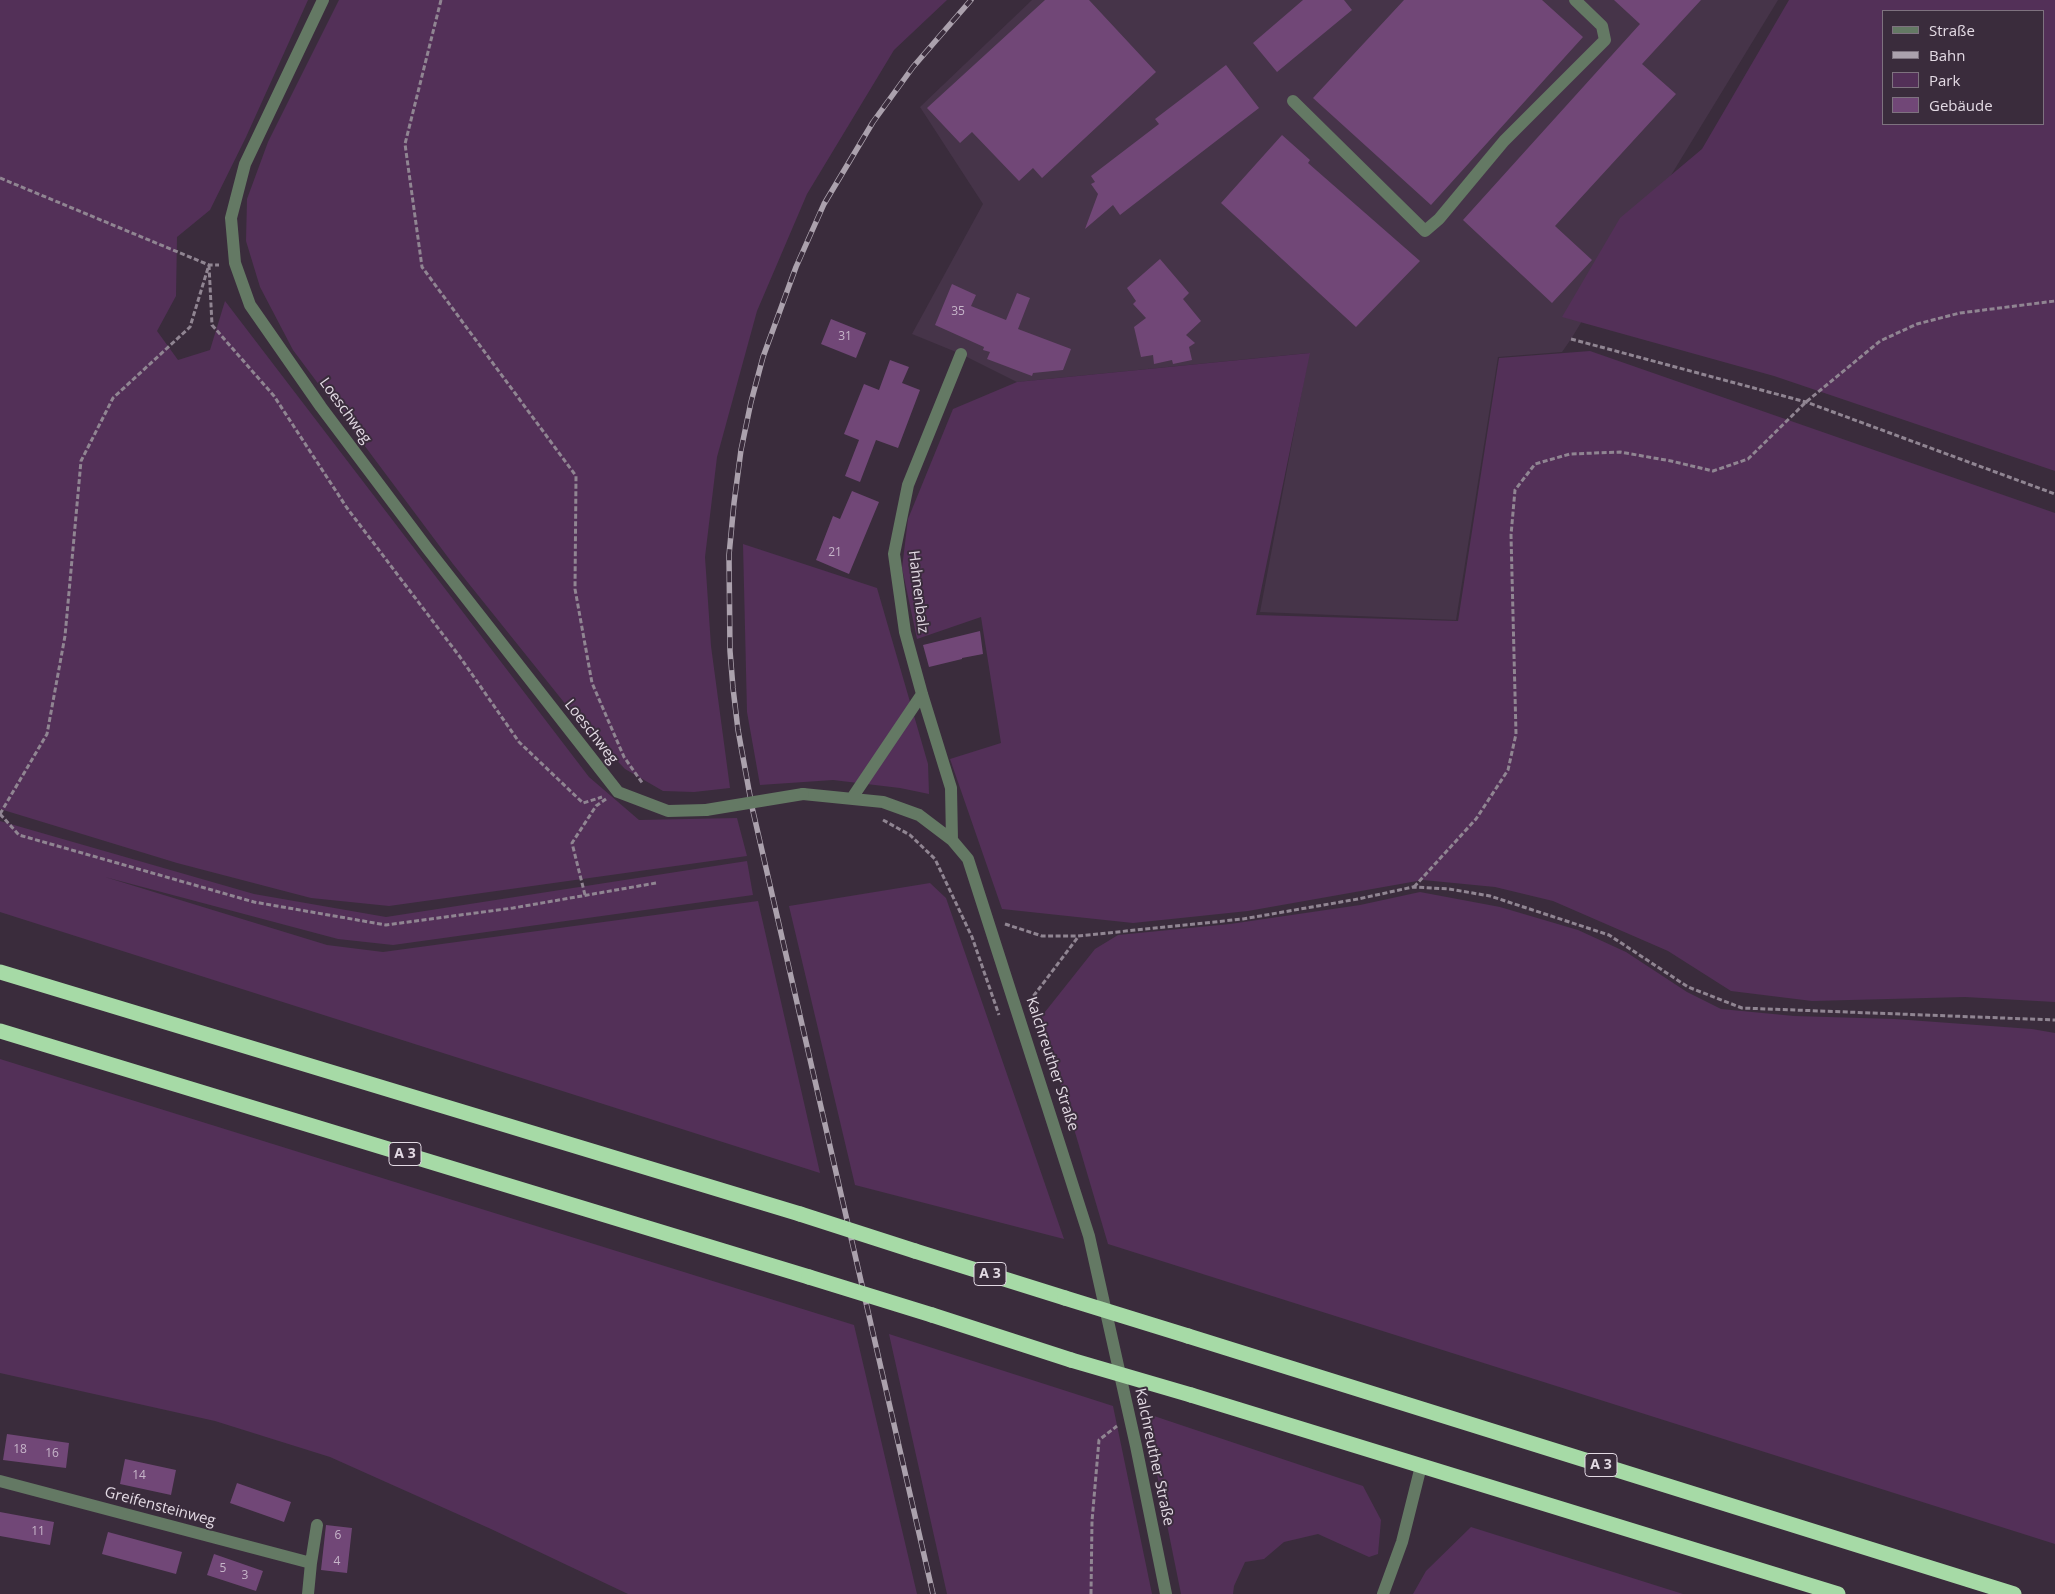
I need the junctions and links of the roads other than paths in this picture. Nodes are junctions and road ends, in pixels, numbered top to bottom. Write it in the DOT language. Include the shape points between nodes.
graph roads {
  1 [pos="323,0"];
  2 [pos="1575,0"];
  3 [pos="1293,101"];
  4 [pos="961,354"];
  5 [pos="922,694"];
  6 [pos="852,798"];
  7 [pos="668,811"];
  8 [pos="952,840"];
  9 [pos="0,972"];
  10 [pos="0,1031"];
  11 [pos="1421,1466"];
  12 [pos="0,1481"];
  13 [pos="317,1525"];
  14 [pos="311,1564"];
  15 [pos="308,1594"];
  16 [pos="1166,1594"];
  17 [pos="1382,1594"];
  18 [pos="1838,1594"];
  19 [pos="2014,1594"];
  1 -- 7 [label="street, Loeschweg" via="245,164 231,218 235,264 250,305 320,407 618,792"];
  2 -- 3 [label="street" via="1602,26 1605,40 1504,142 1425,232"];
  4 -- 5 [label="street, Hahnenbalz" via="908,485 894,554 905,632"];
  5 -- 6 [label="street"];
  5 -- 8 [label="street, Hahnenbalz" via="951,788"];
  6 -- 7 [label="street, Kalchreuther Straße, bridge" via="803,794 706,810"];
  6 -- 8 [label="street, Kalchreuther Straße" via="883,802 919,815"];
  8 -- 16 [label="street, Kalchreuther Straße" via="968,859 1090,1236"];
  9 -- 19 [label="highway, A 3, bridge" via="800,1214"];
  10 -- 11 [label="highway, A 3, bridge"];
  11 -- 17 [label="street" via="1402,1542"];
  11 -- 18 [label="highway, A 3"];
  12 -- 14 [label="street, Greifensteinweg"];
  13 -- 14 [label="street"];
  14 -- 15 [label="street"];
}
